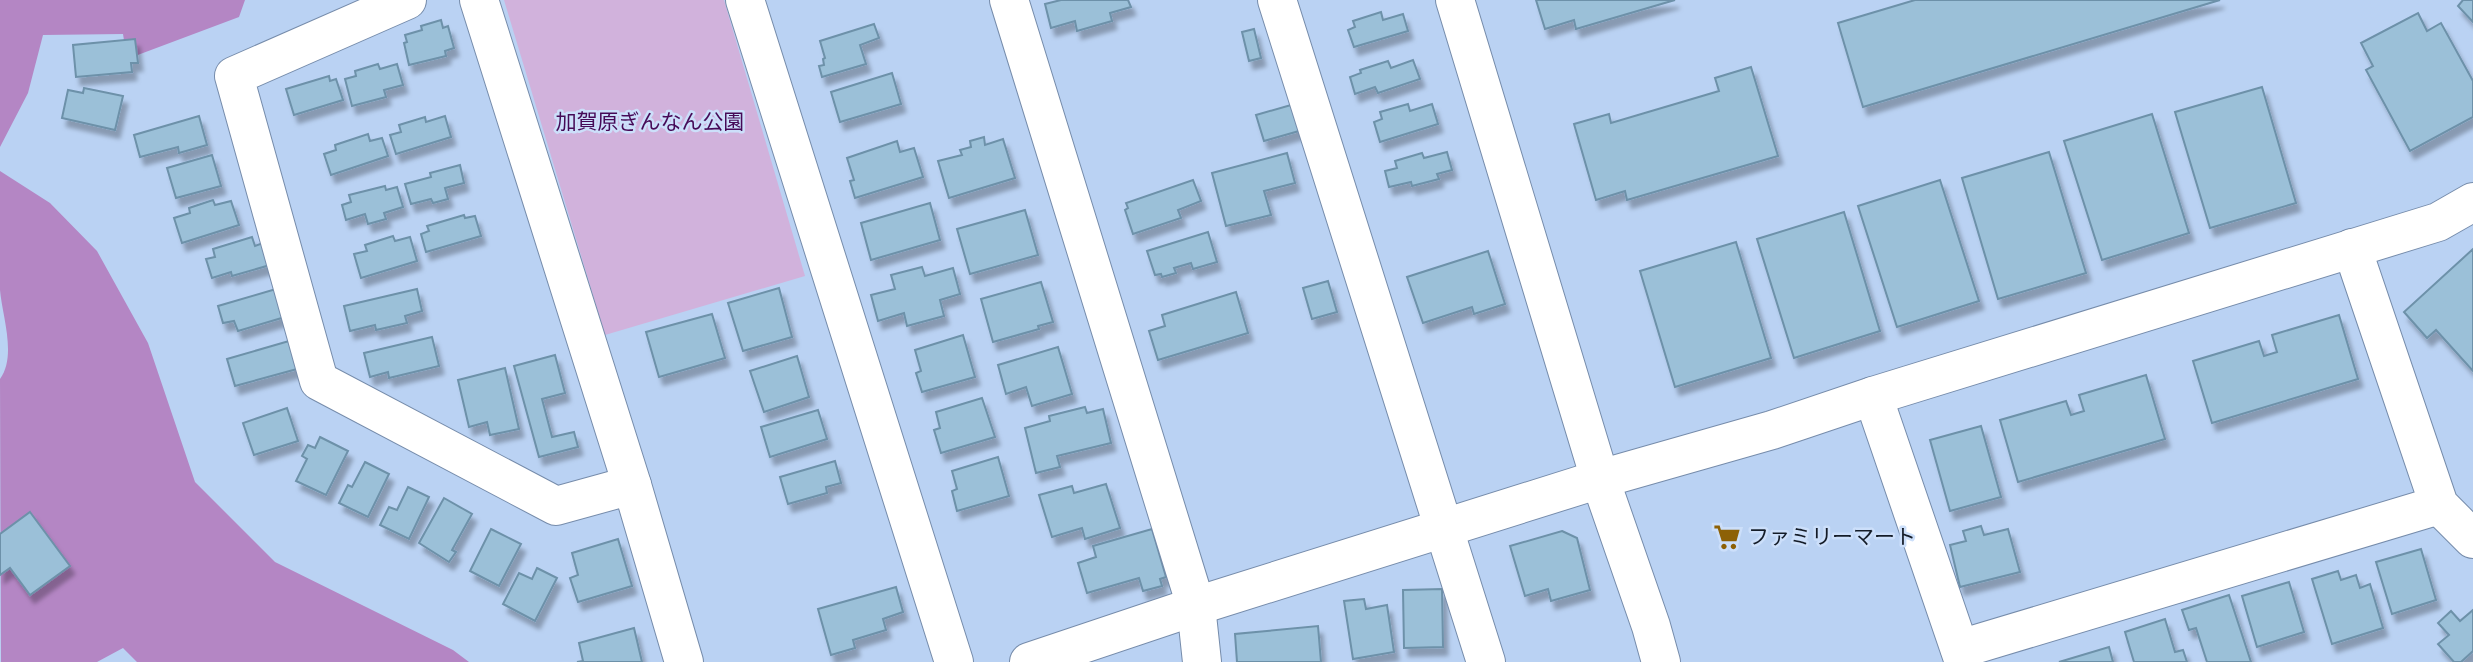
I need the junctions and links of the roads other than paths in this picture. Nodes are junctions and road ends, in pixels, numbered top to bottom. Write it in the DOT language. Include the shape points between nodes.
graph roads {
  1 [pos="407,0"];
  2 [pos="479,0"];
  3 [pos="745,0"];
  4 [pos="1009,0"];
  5 [pos="1277,0"];
  6 [pos="1455,0"];
  7 [pos="2473,202"];
  8 [pos="2352,248"];
  9 [pos="1873,396"];
  10 [pos="1600,479"];
  11 [pos="632,485"];
  12 [pos="2439,505"];
  13 [pos="1445,529"];
  14 [pos="2473,539"];
  15 [pos="1196,607"];
  16 [pos="1962,655"];
  17 [pos="684,662"];
  18 [pos="954,662"];
  19 [pos="1030,662"];
  20 [pos="1202,662"];
  21 [pos="1486,662"];
  22 [pos="1661,662"];
  1 -- 11 [label="street" via="233,76 319,381 556,506"];
  2 -- 11 [label="street"];
  3 -- 18 [label="street"];
  4 -- 15 [label="street"];
  5 -- 13 [label="street"];
  6 -- 10 [label="street"];
  7 -- 8 [label="street" via="2438,222"];
  8 -- 9 [label="street"];
  8 -- 12 [label="street"];
  9 -- 10 [label="street"];
  9 -- 16 [label="street"];
  10 -- 13 [label="street"];
  10 -- 22 [label="street"];
  11 -- 17 [label="street"];
  12 -- 14 [label="street"];
  12 -- 16 [label="street"];
  13 -- 15 [label="street"];
  13 -- 21 [label="street"];
  15 -- 19 [label="street"];
  15 -- 20 [label="street"];
}
